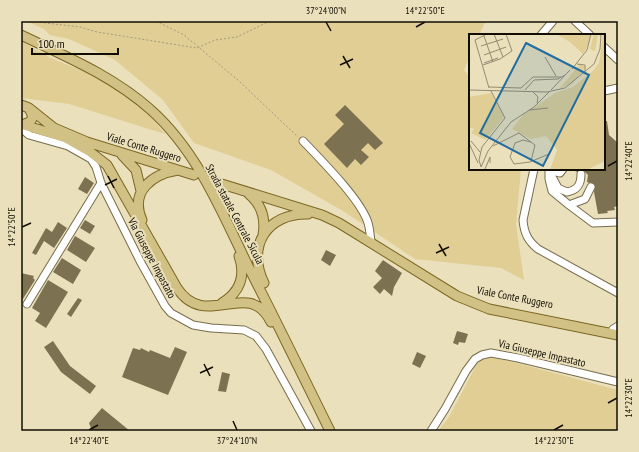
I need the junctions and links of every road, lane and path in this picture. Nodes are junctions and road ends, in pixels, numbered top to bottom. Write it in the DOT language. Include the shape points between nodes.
graph roads {
  1 [pos="28,21"];
  2 [pos="156,21"];
  3 [pos="270,21"];
  4 [pos="553,21"];
  5 [pos="575,21"];
  6 [pos="542,34"];
  7 [pos="589,34"];
  8 [pos="21,35"];
  9 [pos="21,41"];
  10 [pos="197,48"];
  11 [pos="605,48"];
  12 [pos="618,60"];
  13 [pos="81,64"];
  14 [pos="618,88"];
  15 [pos="605,91"];
  16 [pos="25,106"];
  17 [pos="28,127"];
  18 [pos="172,132"];
  19 [pos="66,138"];
  20 [pos="303,141"];
  21 [pos="87,142"];
  22 [pos="119,152"];
  23 [pos="179,170"];
  24 [pos="534,170"];
  25 [pos="549,170"];
  26 [pos="562,170"];
  27 [pos="581,174"];
  28 [pos="194,175"];
  29 [pos="212,180"];
  30 [pos="101,183"];
  31 [pos="591,187"];
  32 [pos="141,191"];
  33 [pos="247,192"];
  34 [pos="569,206"];
  35 [pos="322,215"];
  36 [pos="618,222"];
  37 [pos="263,235"];
  38 [pos="151,241"];
  39 [pos="371,242"];
  40 [pos="617,293"];
  41 [pos="467,300"];
  42 [pos="27,304"];
  43 [pos="218,306"];
  44 [pos="617,330"];
  45 [pos="299,369"];
  46 [pos="618,382"];
  47 [pos="315,400"];
  48 [pos="311,431"];
  49 [pos="330,431"];
  50 [pos="431,431"];
  1 -- 10 [label="path" via="80,27"];
  2 -- 10 [label="path" via="184,35"];
  3 -- 10 [label="path" via="237,37 215,40"];
  4 -- 6 [label="street"];
  5 -- 7 [label="street"];
  8 -- 13 [label="main road, Strada statale Centrale Sicula"];
  9 -- 13 [label="main road" via="56,57"];
  10 -- 20 [label="path" via="239,81"];
  11 -- 12 [label="street"];
  13 -- 18 [label="main road, Strada statale Centrale Sicula" via="129,92"];
  14 -- 15 [label="street"];
  16 -- 17 [label="main road" via="33,113"];
  16 -- 21 [label="main road" via="54,128"];
  17 -- 19 [label="main road"];
  17 -- 30 [label="street, Via Giuseppe Impastato" via="87,155 96,167"];
  18 -- 43 [label="main road" via="205,189 242,265 238,288"];
  18 -- 45 [label="main road, Strada statale Centrale Sicula" via="212,193"];
  19 -- 21 [label="main road"];
  19 -- 38 [label="main road" via="89,150 106,165"];
  20 -- 39 [label="street" via="330,170 368,220"];
  21 -- 22 [label="main road, Viale Conte Ruggero"];
  22 -- 23 [label="main road, Viale Conte Ruggero"];
  22 -- 32 [label="main road" via="136,170"];
  23 -- 28 [label="main road, Viale Conte Ruggero"];
  23 -- 32 [label="main road" via="167,172 151,180"];
  24 -- 40 [label="street" via="523,220 523,228 528,239 538,249"];
  25 -- 26 [label="street" via="560,174"];
  25 -- 27 [label="street" via="558,188 567,192 577,188 581,182"];
  25 -- 34 [label="street" via="552,190"];
  29 -- 33 [label="main road"];
  30 -- 42 [label="street"];
  30 -- 48 [label="street, Via Giuseppe Impastato" via="149,279 168,310 179,319 193,325 244,330 256,336 266,349"];
  31 -- 34 [label="street" via="585,199"];
  32 -- 38 [label="main road" via="140,215"];
  33 -- 35 [label="main road"];
  33 -- 37 [label="main road" via="255,198 264,216"];
  34 -- 36 [label="street" via="593,223"];
  35 -- 37 [label="main road" via="290,215 276,222"];
  35 -- 39 [label="main road"];
  37 -- 45 [label="main road" via="257,254 257,266 292,342"];
  38 -- 43 [label="main road" via="182,295 200,307"];
  39 -- 41 [label="main road"];
  41 -- 44 [label="main road, Viale Conte Ruggero"];
  41 -- 44 [label="main road, Viale Conte Ruggero" via="489,309 548,322"];
  43 -- 47 [label="main road" via="243,301 260,308 269,319 299,380"];
  45 -- 47 [label="main road, Strada statale Centrale Sicula"];
  46 -- 50 [label="street, Via Giuseppe Impastato" via="518,358 491,353 482,355 475,359 466,371"];
  47 -- 49 [label="main road, Strada statale Centrale Sicula"];
}
